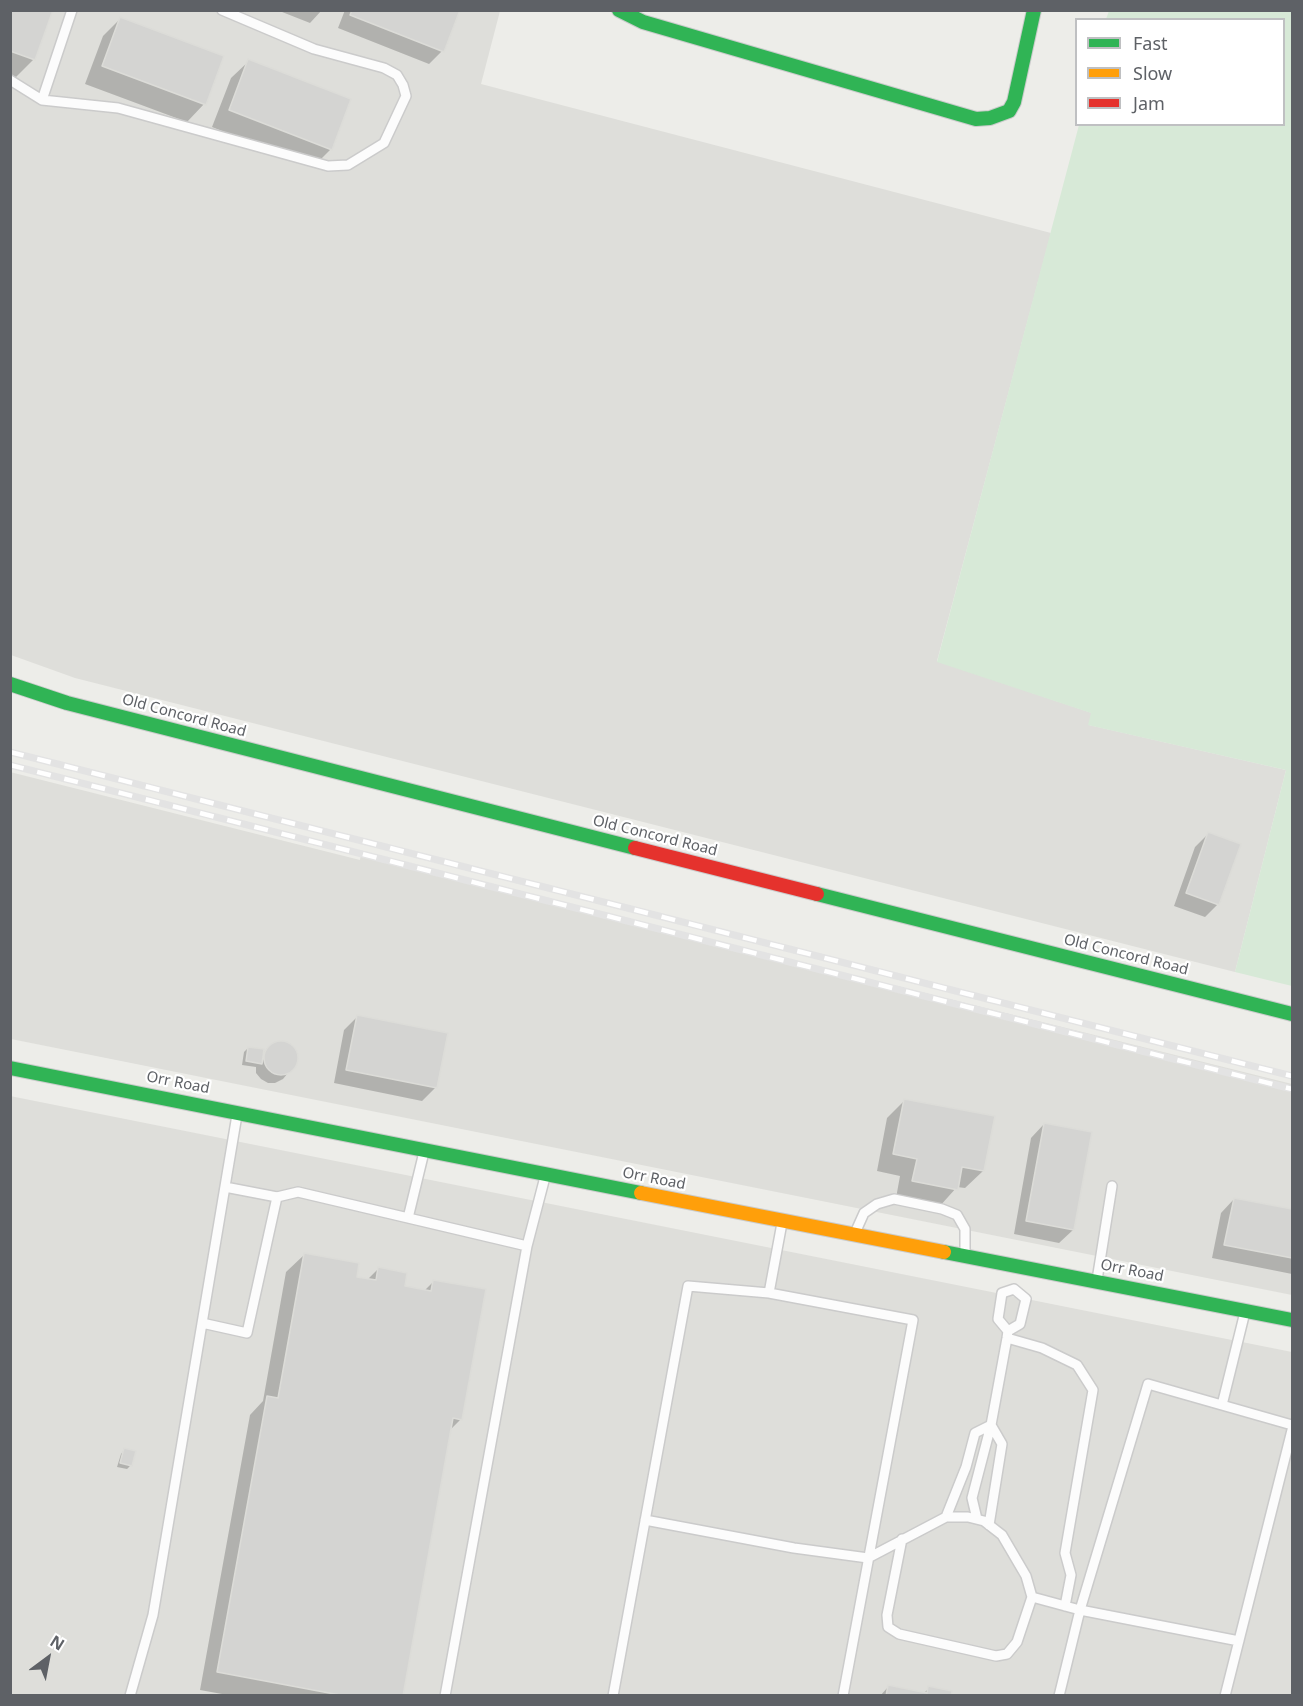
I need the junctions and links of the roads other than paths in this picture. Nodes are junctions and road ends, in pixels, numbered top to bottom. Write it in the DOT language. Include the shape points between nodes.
graph roads {
  1 [pos="72,10"];
  2 [pos="222,10"];
  3 [pos="618,10"];
  4 [pos="1034,10"];
  5 [pos="10,80"];
  6 [pos="42,100"];
  7 [pos="10,684"];
  8 [pos="1293,1014"];
  9 [pos="10,1068"];
  10 [pos="238,1112"];
  11 [pos="424,1150"];
  12 [pos="546,1174"];
  13 [pos="1112,1186"];
  14 [pos="225,1187"];
  15 [pos="277,1197"];
  16 [pos="408,1218"];
  17 [pos="782,1221"];
  18 [pos="854,1235"];
  19 [pos="527,1246"];
  20 [pos="965,1255"];
  21 [pos="1017,1277"];
  22 [pos="1097,1280"];
  23 [pos="769,1293"];
  24 [pos="1246,1310"];
  25 [pos="1293,1320"];
  26 [pos="202,1323"];
  27 [pos="1007,1335"];
  28 [pos="1222,1405"];
  29 [pos="991,1425"];
  30 [pos="1293,1425"];
  31 [pos="1293,1430"];
  32 [pos="946,1517"];
  33 [pos="977,1519"];
  34 [pos="645,1520"];
  35 [pos="989,1525"];
  36 [pos="902,1539"];
  37 [pos="868,1558"];
  38 [pos="1032,1597"];
  39 [pos="1065,1606"];
  40 [pos="1080,1610"];
  41 [pos="1239,1641"];
  42 [pos="130,1695"];
  43 [pos="445,1695"];
  44 [pos="613,1695"];
  45 [pos="843,1695"];
  46 [pos="1059,1695"];
  47 [pos="1225,1695"];
  1 -- 6 [label="lane"];
  2 -- 6 [label="lane" via="314,49 397,75 406,96 384,143 348,165 328,166 118,108"];
  3 -- 4 [label="street" via="643,22 976,118 1009,111 1014,102"];
  5 -- 6 [label="lane"];
  7 -- 8 [label="street, Old Concord Road" via="305,765"];
  9 -- 10 [label="street, Orr Road"];
  10 -- 11 [label="street, Orr Road"];
  10 -- 14 [label="lane"];
  11 -- 12 [label="street, Orr Road"];
  11 -- 16 [label="lane"];
  12 -- 17 [label="street, Orr Road"];
  12 -- 19 [label="lane"];
  13 -- 22 [label="lane"];
  14 -- 15 [label="lane"];
  14 -- 26 [label="lane"];
  15 -- 16 [label="lane" via="298,1192"];
  15 -- 26 [label="lane" via="247,1334"];
  16 -- 19 [label="lane"];
  17 -- 18 [label="street, Orr Road"];
  17 -- 23 [label="lane"];
  18 -- 20 [label="street, Orr Road"];
  18 -- 20 [label="lane" via="864,1213 876,1204 894,1199 957,1215 965,1228"];
  19 -- 43 [label="lane"];
  20 -- 21 [label="street, Orr Road"];
  21 -- 22 [label="street, Orr Road"];
  21 -- 27 [label="lane" via="1002,1293 998,1318"];
  21 -- 27 [label="lane" via="1026,1299 1020,1324"];
  22 -- 24 [label="street, Orr Road"];
  23 -- 34 [label="lane" via="688,1286"];
  23 -- 37 [label="lane" via="913,1320"];
  24 -- 25 [label="street, Orr Road"];
  24 -- 28 [label="lane"];
  26 -- 42 [label="lane" via="153,1615"];
  27 -- 29 [label="lane"];
  27 -- 39 [label="lane" via="1077,1365 1093,1390 1065,1553 1071,1575"];
  28 -- 30 [label="lane"];
  28 -- 40 [label="lane" via="1148,1384"];
  29 -- 32 [label="lane" via="975,1433"];
  29 -- 33 [label="lane" via="972,1498"];
  29 -- 35 [label="lane" via="1002,1443"];
  31 -- 41 [label="lane"];
  32 -- 33 [label="lane"];
  32 -- 36 [label="lane"];
  33 -- 35 [label="lane"];
  34 -- 37 [label="lane"];
  34 -- 44 [label="lane"];
  35 -- 38 [label="lane" via="1002,1535 1026,1576"];
  36 -- 37 [label="lane"];
  36 -- 38 [label="lane" via="887,1615 888,1627 899,1634 996,1656 1006,1654 1017,1642"];
  37 -- 45 [label="lane"];
  38 -- 39 [label="lane"];
  39 -- 40 [label="lane"];
  40 -- 41 [label="lane"];
  40 -- 46 [label="lane"];
  41 -- 47 [label="lane"];
}
